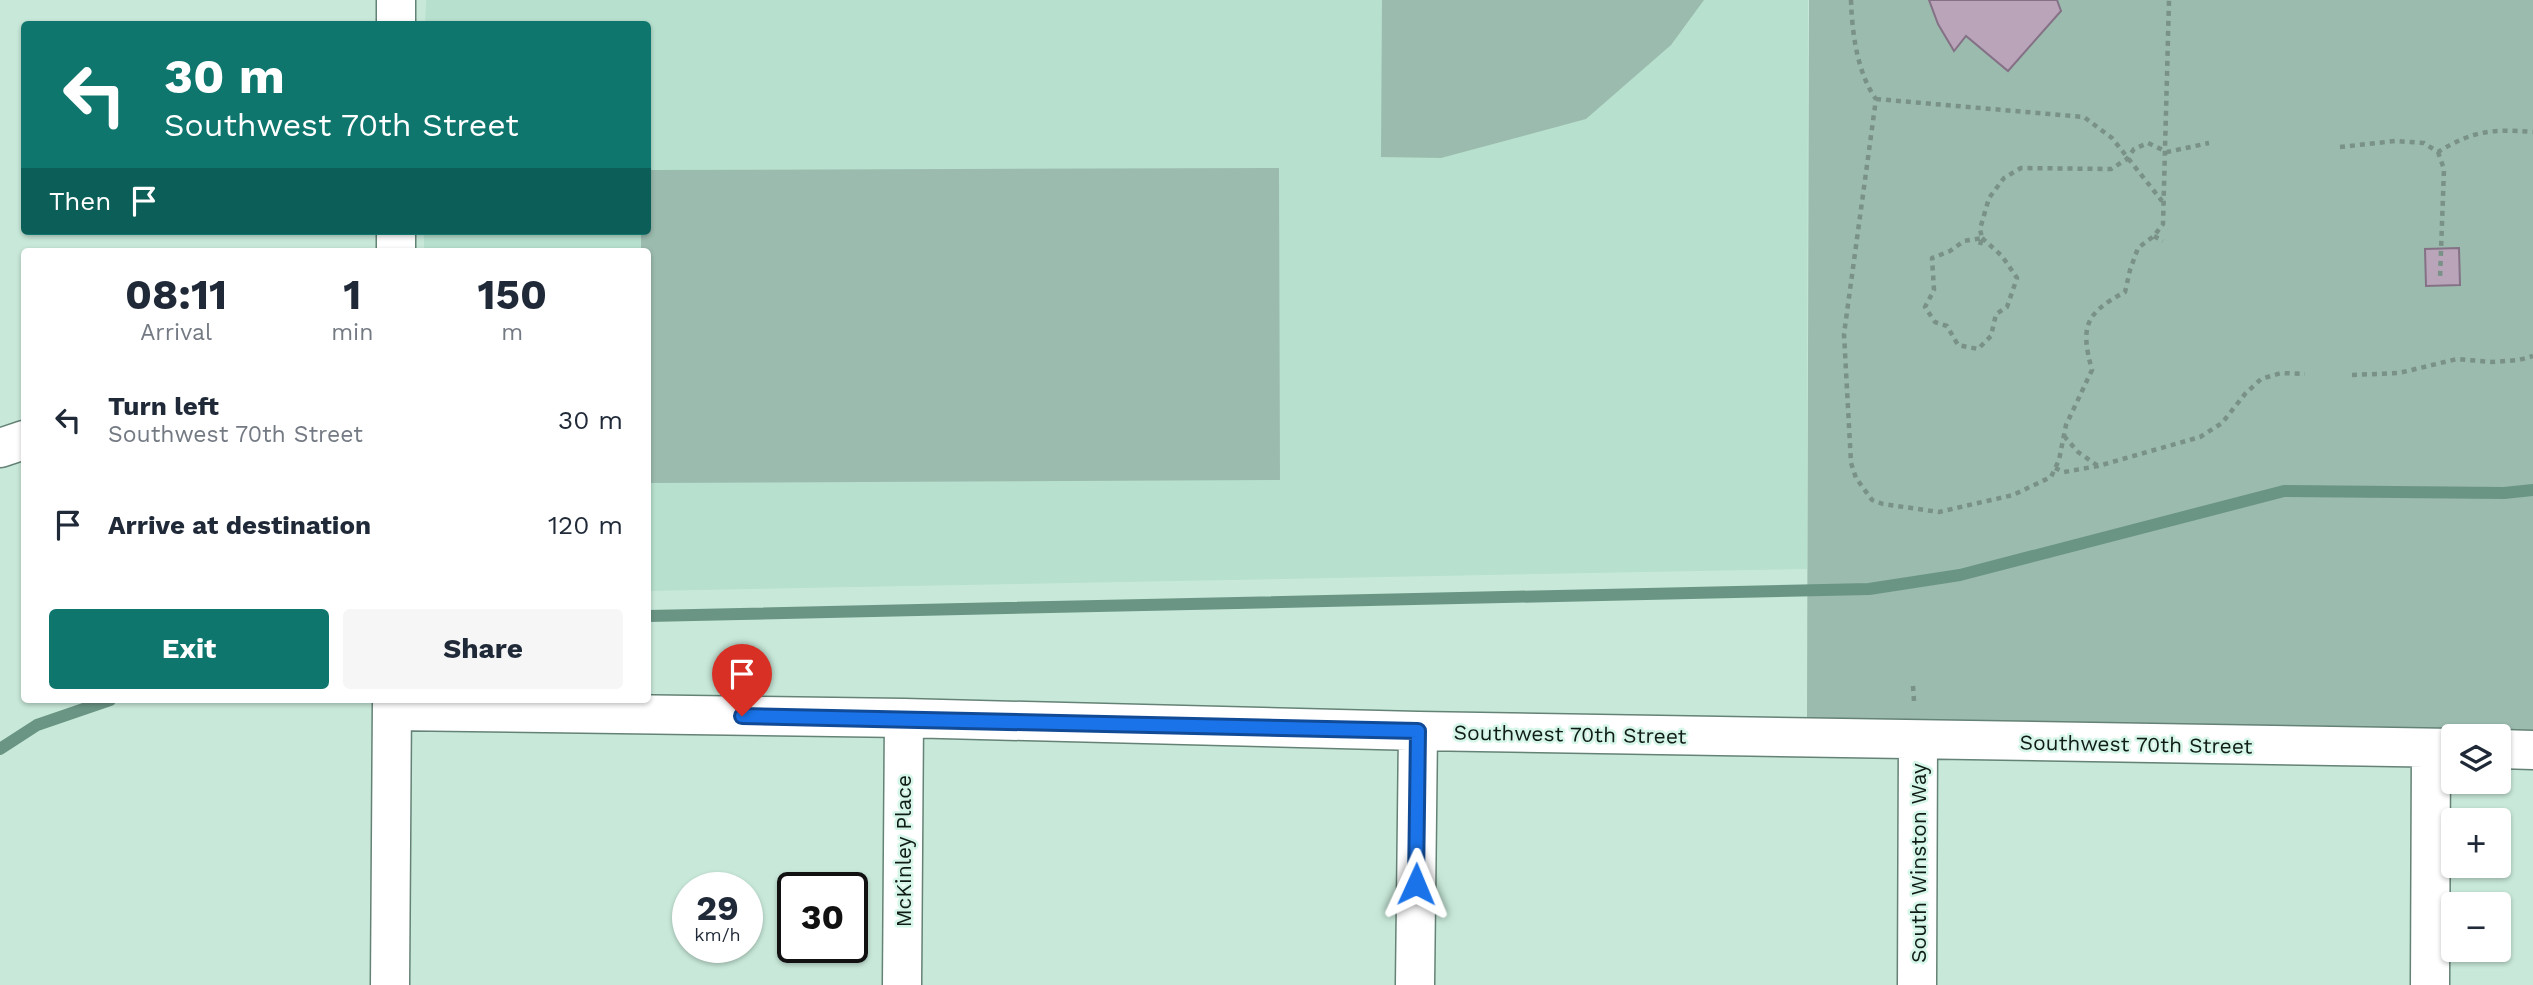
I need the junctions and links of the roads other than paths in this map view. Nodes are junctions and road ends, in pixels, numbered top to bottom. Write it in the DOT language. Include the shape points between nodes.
graph roads {
  1 [pos="396,0"];
  2 [pos="396,21"];
  3 [pos="21,441"];
  4 [pos="0,449"];
  5 [pos="392,706"];
  6 [pos="904,718"];
  7 [pos="1418,731"];
  8 [pos="1918,740"];
  9 [pos="2441,748"];
  10 [pos="2511,749"];
  11 [pos="2533,750"];
  12 [pos="2441,768"];
  13 [pos="390,985"];
  14 [pos="902,985"];
  15 [pos="1415,985"];
  16 [pos="1917,985"];
  17 [pos="2430,985"];
  1 -- 2 [label="street"];
  3 -- 4 [label="street"];
  5 -- 6 [label="street, Southwest 70th Street"];
  5 -- 13 [label="street"];
  6 -- 7 [label="street, Southwest 70th Street"];
  6 -- 14 [label="street, McKinley Place"];
  7 -- 8 [label="street, Southwest 70th Street"];
  7 -- 15 [label="street"];
  8 -- 9 [label="street, Southwest 70th Street"];
  8 -- 16 [label="street, South Winston Way"];
  10 -- 11 [label="street"];
  12 -- 17 [label="street"];
}
